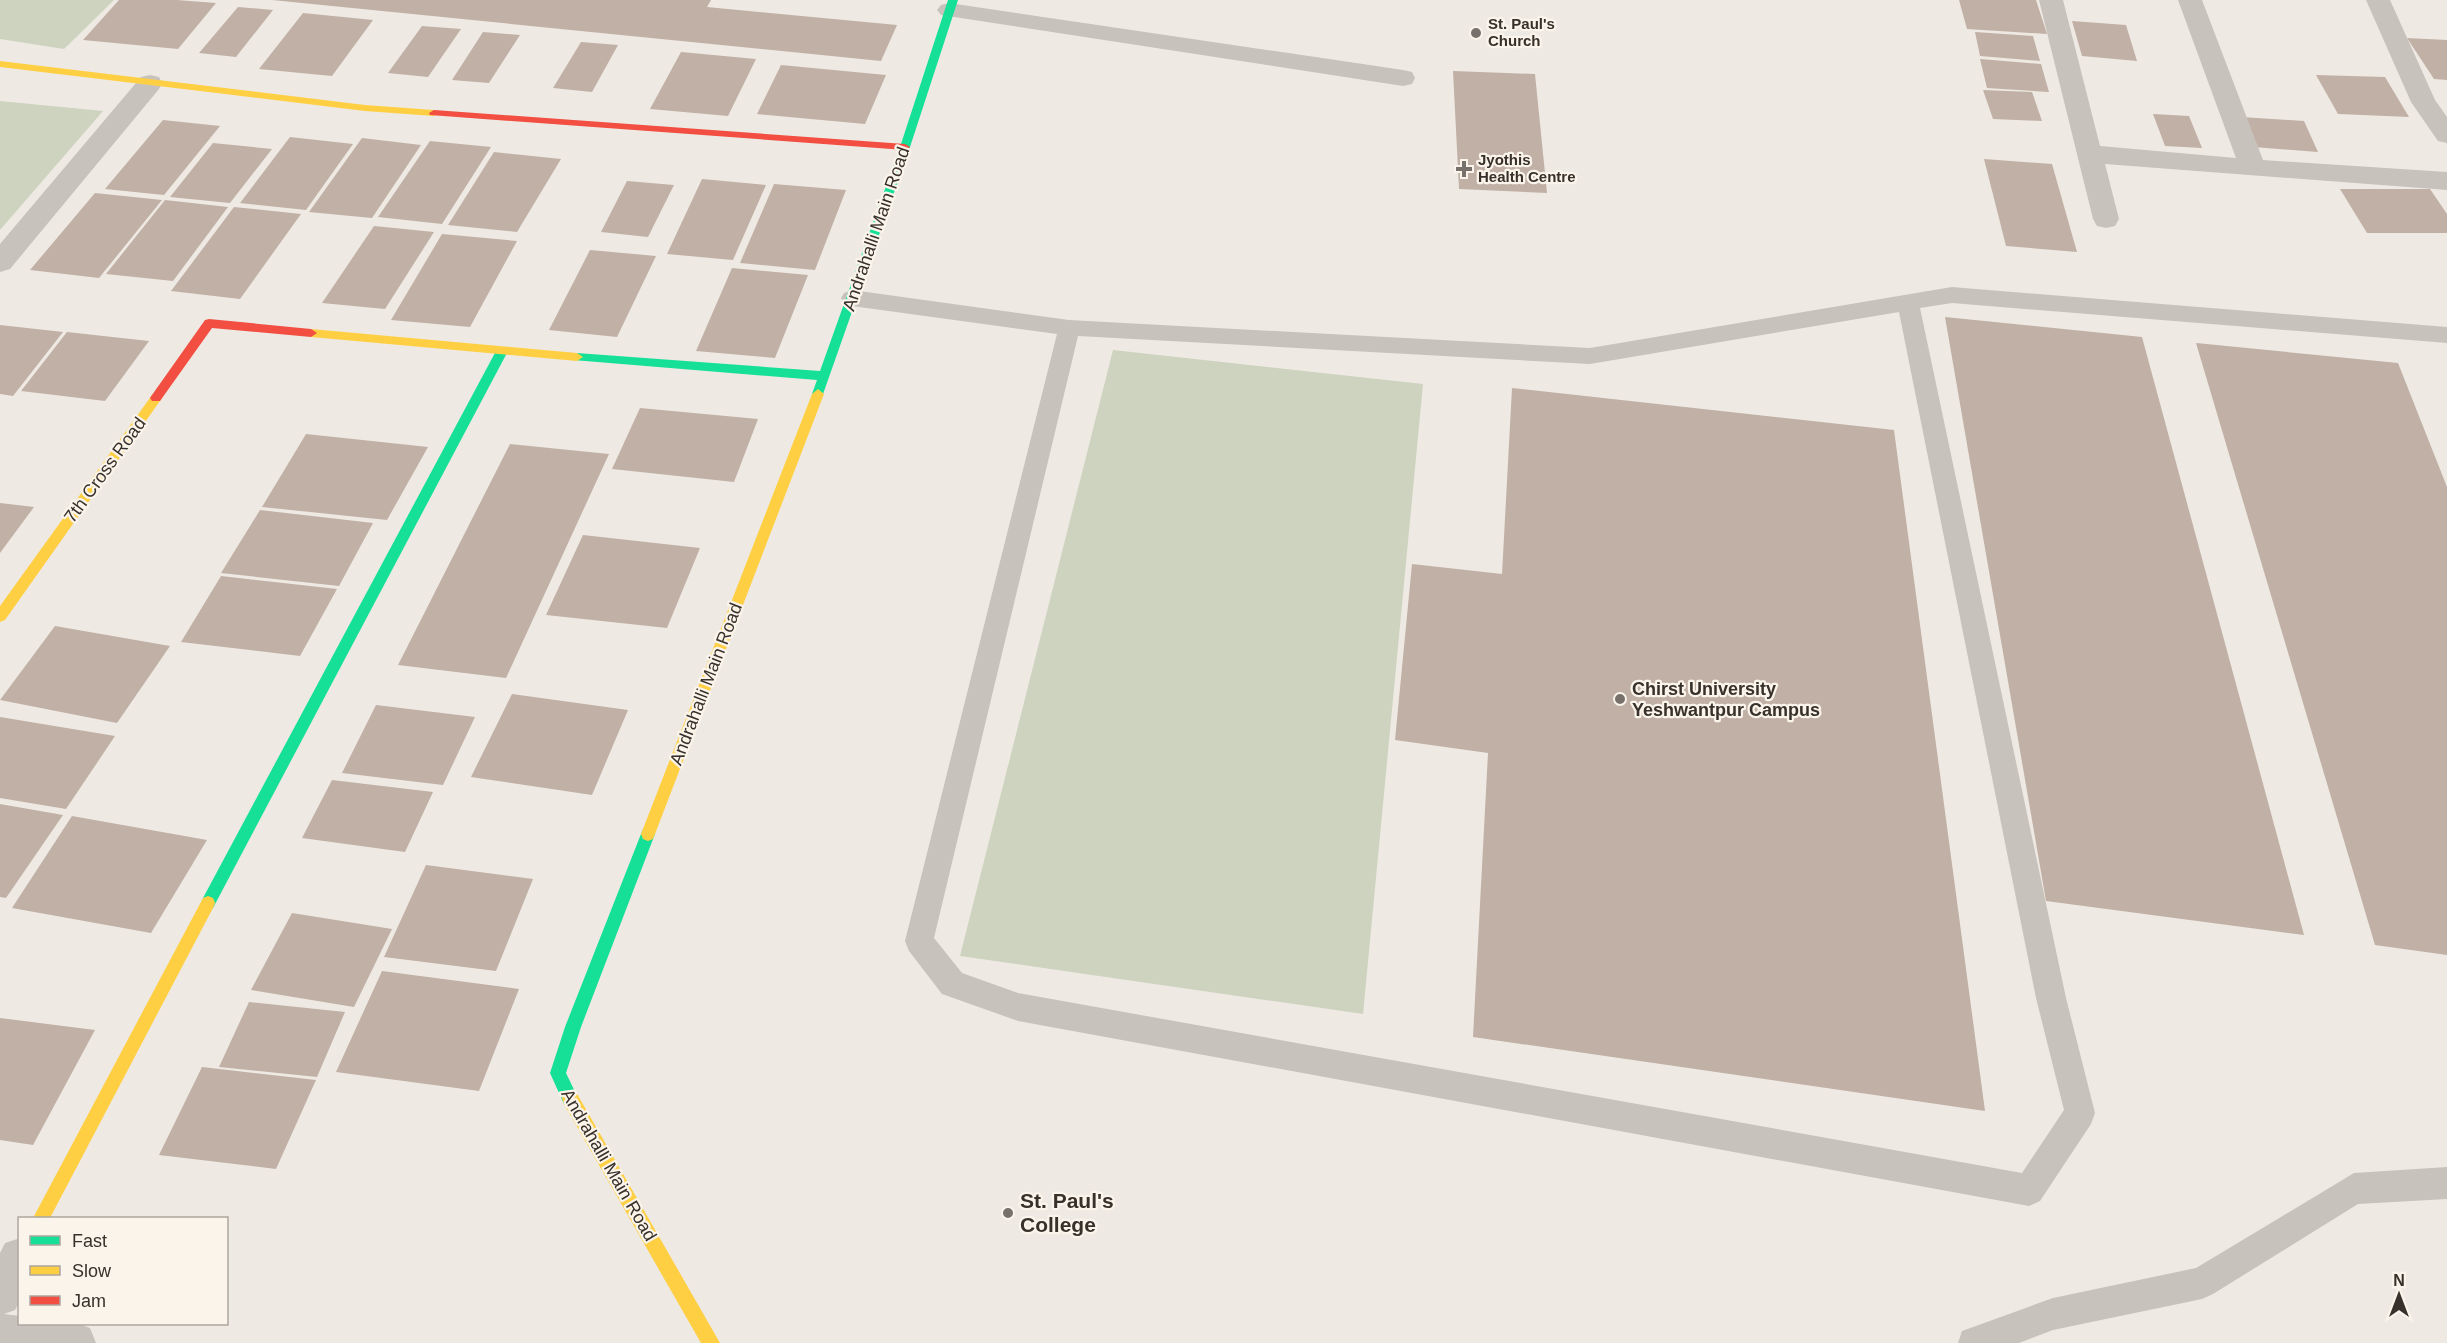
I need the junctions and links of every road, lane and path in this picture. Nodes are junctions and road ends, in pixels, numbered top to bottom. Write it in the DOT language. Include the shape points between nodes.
graph roads {
  1 [pos="2051,0"];
  2 [pos="2190,0"];
  3 [pos="2378,0"];
  4 [pos="951,5"];
  5 [pos="0,64"];
  6 [pos="1403,78"];
  7 [pos="150,83"];
  8 [pos="2447,135"];
  9 [pos="905,147"];
  10 [pos="2090,154"];
  11 [pos="2253,168"];
  12 [pos="2447,181"];
  13 [pos="2106,219"];
  14 [pos="0,262"];
  15 [pos="852,298"];
  16 [pos="1908,303"];
  17 [pos="1069,328"];
  18 [pos="2447,336"];
  19 [pos="502,351"];
  20 [pos="825,376"];
  21 [pos="0,616"];
  22 [pos="2447,1183"];
  23 [pos="41,1217"];
  24 [pos="18,1262"];
  25 [pos="0,1295"];
  26 [pos="0,1335"];
  27 [pos="75,1343"];
  28 [pos="711,1343"];
  29 [pos="1974,1343"];
  1 -- 10 [label="street"];
  2 -- 11 [label="street"];
  3 -- 8 [label="street" via="2423,102"];
  4 -- 6 [label="street"];
  4 -- 9 [label="street, Andrahalli Main Road"];
  5 -- 7 [label="street"];
  7 -- 9 [label="street" via="365,108"];
  7 -- 14 [label="street"];
  9 -- 15 [label="street, Andrahalli Main Road"];
  10 -- 11 [label="street"];
  10 -- 13 [label="street"];
  11 -- 12 [label="street"];
  15 -- 17 [label="lane"];
  15 -- 20 [label="street, Andrahalli Main Road"];
  16 -- 17 [label="lane" via="1590,356"];
  16 -- 17 [label="lane" via="2051,998 2080,1113 2029,1190 1030,1009 952,984 919,941"];
  16 -- 18 [label="lane" via="1952,295"];
  19 -- 20 [label="street"];
  19 -- 21 [label="street, 7th Cross Road" via="209,323"];
  19 -- 23 [label="street"];
  20 -- 28 [label="street, Andrahalli Main Road" via="558,1073"];
  22 -- 29 [label="lane" via="2354,1189 2202,1283 2054,1314"];
  24 -- 25 [label="street"];
  26 -- 27 [label="street"];
}
